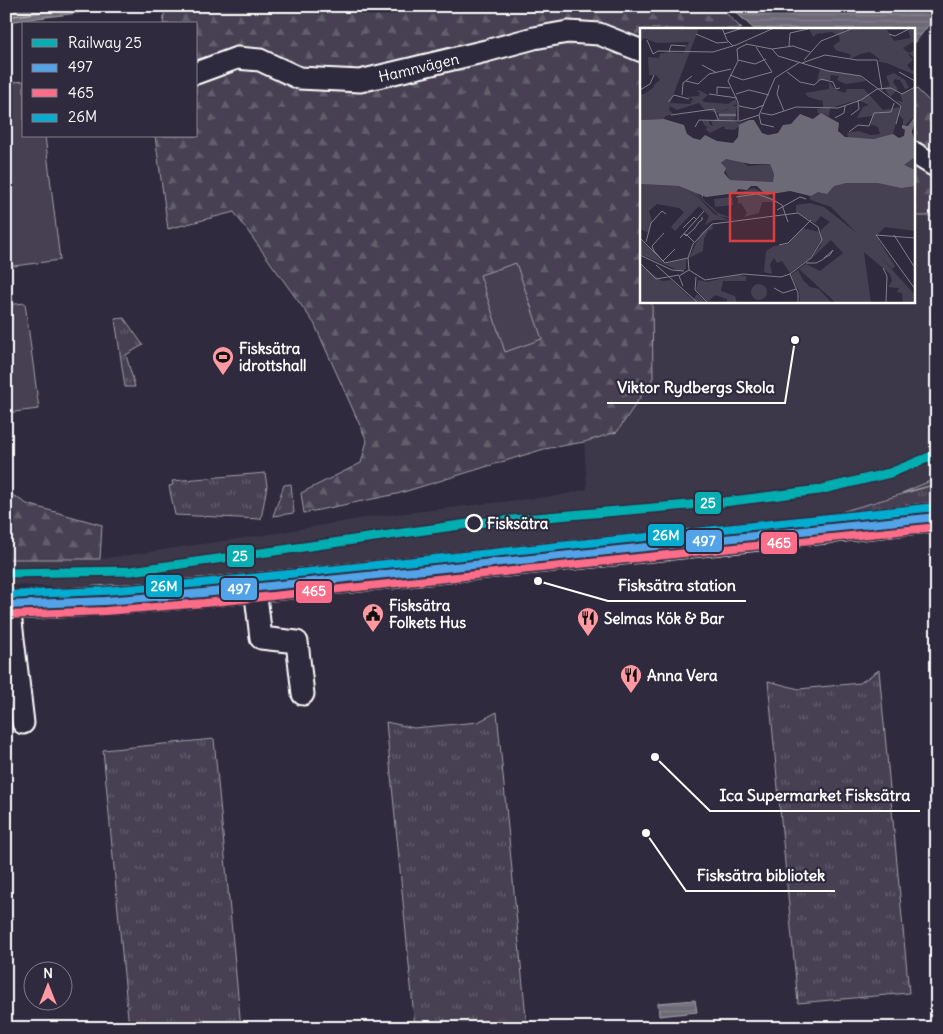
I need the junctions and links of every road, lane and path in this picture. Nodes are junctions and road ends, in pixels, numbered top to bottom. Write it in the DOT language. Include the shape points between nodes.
graph roads {
  1 [pos="640,50"];
  2 [pos="198,72"];
  3 [pos="916,154"];
  4 [pos="937,167"];
  5 [pos="937,517"];
  6 [pos="255,587"];
  7 [pos="8,605"];
  8 [pos="302,694"];
  9 [pos="22,722"];
  1 -- 2 [label="street, Hamnvägen" via="599,34 568,32 360,81 300,78 260,60 237,58"];
  3 -- 4 [label="street"];
  5 -- 6 [label="street"];
  6 -- 7 [label="street"];
  6 -- 8 [label="street" via="261,638 297,642"];
  7 -- 9 [label="street"];
}
